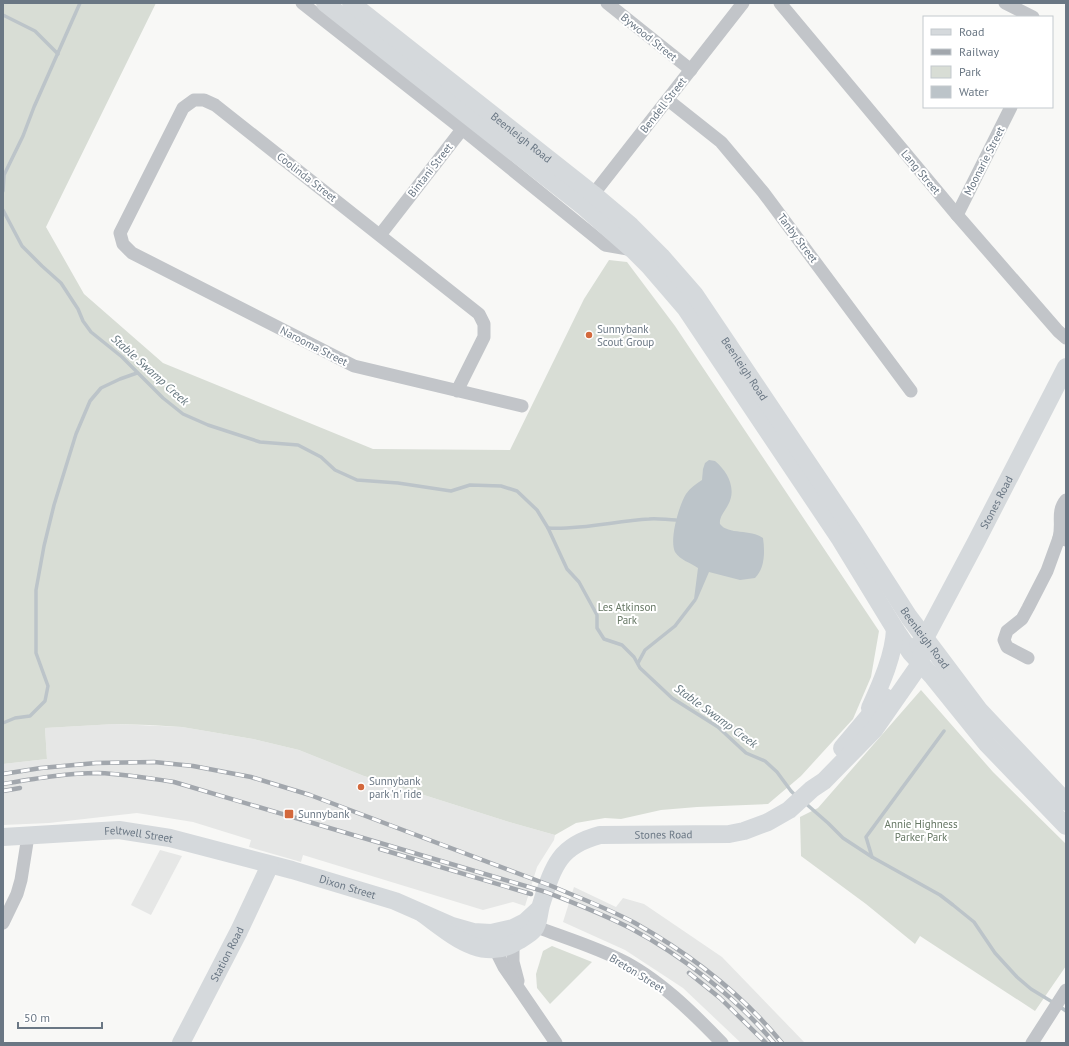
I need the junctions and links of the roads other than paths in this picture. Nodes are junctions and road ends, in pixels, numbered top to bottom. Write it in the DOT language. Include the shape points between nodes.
graph roads {
  1 [pos="302,3"];
  2 [pos="325,3"];
  3 [pos="351,3"];
  4 [pos="607,3"];
  5 [pos="743,3"];
  6 [pos="780,3"];
  7 [pos="1005,3"];
  8 [pos="1031,16"];
  9 [pos="691,70"];
  10 [pos="668,100"];
  11 [pos="1010,108"];
  12 [pos="471,117"];
  13 [pos="588,201"];
  14 [pos="957,215"];
  15 [pos="380,235"];
  16 [pos="124,244"];
  17 [pos="633,250"];
  18 [pos="1066,338"];
  19 [pos="1066,367"];
  20 [pos="457,391"];
  21 [pos="911,391"];
  22 [pos="522,406"];
  23 [pos="1066,500"];
  24 [pos="1062,539"];
  25 [pos="895,629"];
  26 [pos="925,638"];
  27 [pos="1028,658"];
  28 [pos="916,659"];
  29 [pos="865,719"];
  30 [pos="812,789"];
  31 [pos="1066,802"];
  32 [pos="1066,826"];
  33 [pos="28,836"];
  34 [pos="3,837"];
  35 [pos="270,865"];
  36 [pos="541,906"];
  37 [pos="3,923"];
  38 [pos="536,927"];
  39 [pos="502,939"];
  40 [pos="522,992"];
  41 [pos="1064,994"];
  42 [pos="181,1043"];
  43 [pos="556,1043"];
  44 [pos="722,1043"];
  45 [pos="1032,1043"];
  1 -- 12 [label="street, Beenleigh Road"];
  2 -- 12 [label="main road, Beenleigh Road"];
  3 -- 12 [label="main road, Beenleigh Road"];
  4 -- 9 [label="street, Bywood Street"];
  5 -- 9 [label="street, Bendell Street"];
  6 -- 14 [label="street, Lang Street"];
  7 -- 8 [label="street"];
  9 -- 10 [label="street, Bendell Street"];
  10 -- 13 [label="street, Bendell Street"];
  10 -- 21 [label="street, Tanby Street" via="721,142 759,186"];
  11 -- 14 [label="street, Moonarie Street"];
  12 -- 13 [label="main road, Beenleigh Road"];
  12 -- 15 [label="street, Bintani Street"];
  12 -- 17 [label="street, Beenleigh Road" via="605,245"];
  13 -- 17 [label="main road, Beenleigh Road"];
  13 -- 26 [label="main road, Beenleigh Road" via="636,231 695,295"];
  14 -- 18 [label="street, Lang Street" via="1058,332"];
  15 -- 16 [label="street, Coolinda Street" via="215,105 204,100 194,100 183,108 120,233"];
  15 -- 20 [label="street, Coolinda Street" via="479,314 484,324 484,337"];
  16 -- 20 [label="street, Narooma Street" via="132,253 354,366"];
  17 -- 25 [label="main road, Beenleigh Road" via="686,309 840,539"];
  19 -- 26 [label="main road, Stones Road"];
  20 -- 22 [label="street, Narooma Street"];
  23 -- 24 [label="street" via="1061,507"];
  24 -- 27 [label="street" via="1022,619 1007,631 1004,640 1007,647"];
  25 -- 28 [label="main road, Beenleigh Road"];
  25 -- 29 [label="main road, Stones Road" via="891,652"];
  26 -- 28 [label="main road, Stones Road"];
  26 -- 31 [label="main road, Beenleigh Road" via="979,710"];
  28 -- 29 [label="main road, Stones Road"];
  28 -- 30 [label="main road, Stones Road" via="874,730 824,781"];
  28 -- 32 [label="main road, Beenleigh Road" via="987,744"];
  29 -- 30 [label="main road, Stones Road"];
  30 -- 36 [label="main road, Stones Road" via="789,810 744,831 729,834 600,835 585,839 560,858"];
  33 -- 34 [label="main road, Feltwell Street"];
  33 -- 35 [label="main road, Feltwell Street" via="119,830 170,838"];
  33 -- 37 [label="street" via="17,894"];
  35 -- 39 [label="main road, Dixon Street" via="395,901 452,926"];
  35 -- 42 [label="main road, Station Road"];
  36 -- 38 [label="main road, Stones Road"];
  36 -- 39 [label="main road, Stones Road"];
  38 -- 39 [label="main road" via="526,936"];
  38 -- 44 [label="street, Breton Street" via="619,959 659,984"];
  39 -- 40 [label="street" via="513,962"];
  39 -- 40 [label="street" via="504,967"];
  40 -- 43 [label="street"];
  41 -- 45 [label="street"];
}
